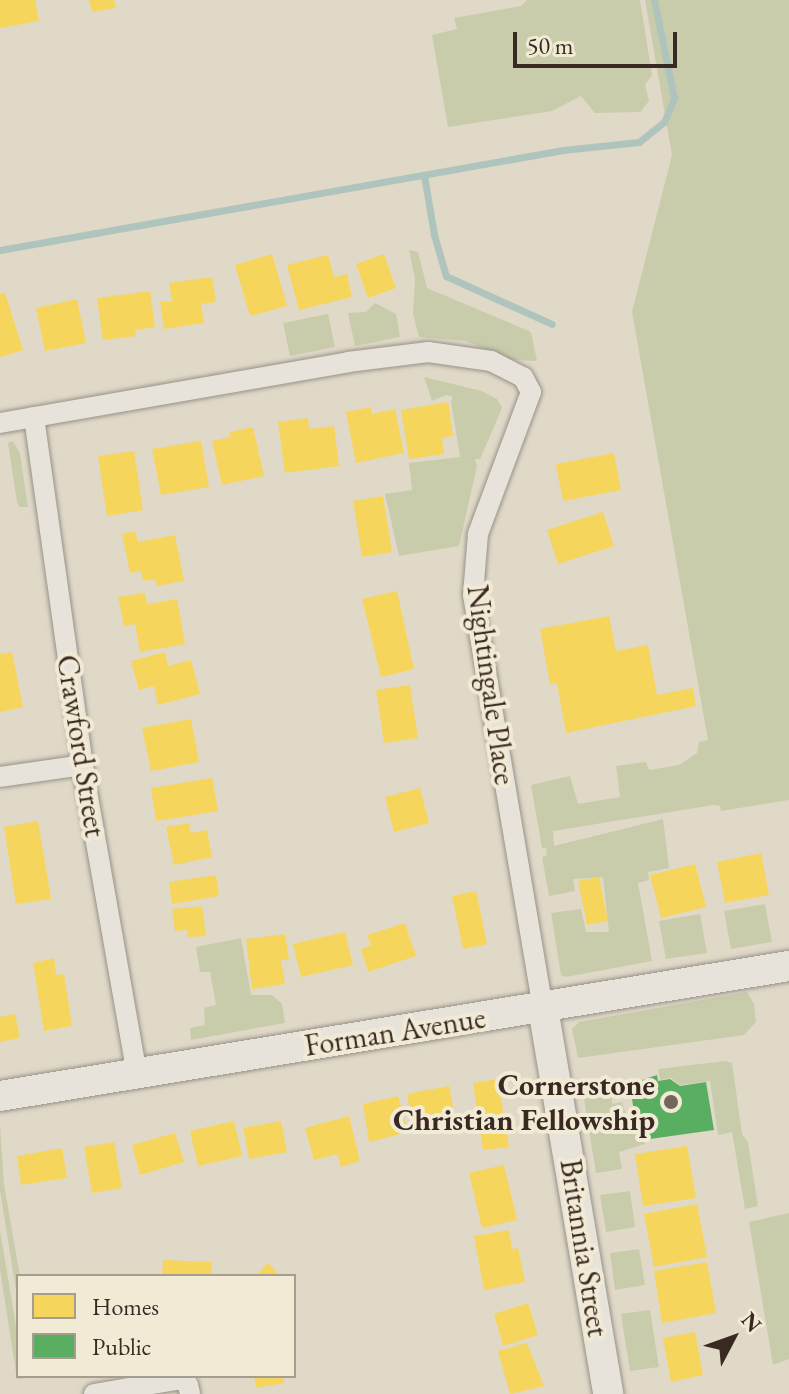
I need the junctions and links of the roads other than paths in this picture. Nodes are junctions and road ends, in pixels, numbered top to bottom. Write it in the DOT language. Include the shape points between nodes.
graph roads {
  1 [pos="34,417"];
  2 [pos="0,423"];
  3 [pos="83,765"];
  4 [pos="0,777"];
  5 [pos="789,966"];
  6 [pos="543,1008"];
  7 [pos="137,1074"];
  8 [pos="0,1096"];
  9 [pos="94,1394"];
  10 [pos="190,1394"];
  11 [pos="608,1394"];
  1 -- 2 [label="street, Nightingale Place"];
  1 -- 3 [label="street, Crawford Street"];
  1 -- 6 [label="street, Nightingale Place" via="428,352 491,361 523,377 531,392 478,534 473,595"];
  3 -- 4 [label="street"];
  3 -- 7 [label="street, Crawford Street"];
  5 -- 6 [label="street, Forman Avenue"];
  6 -- 7 [label="street, Forman Avenue"];
  6 -- 11 [label="street, Britannia Street"];
  7 -- 8 [label="street, Forman Avenue"];
  9 -- 10 [label="street" via="181,1379"];
}
